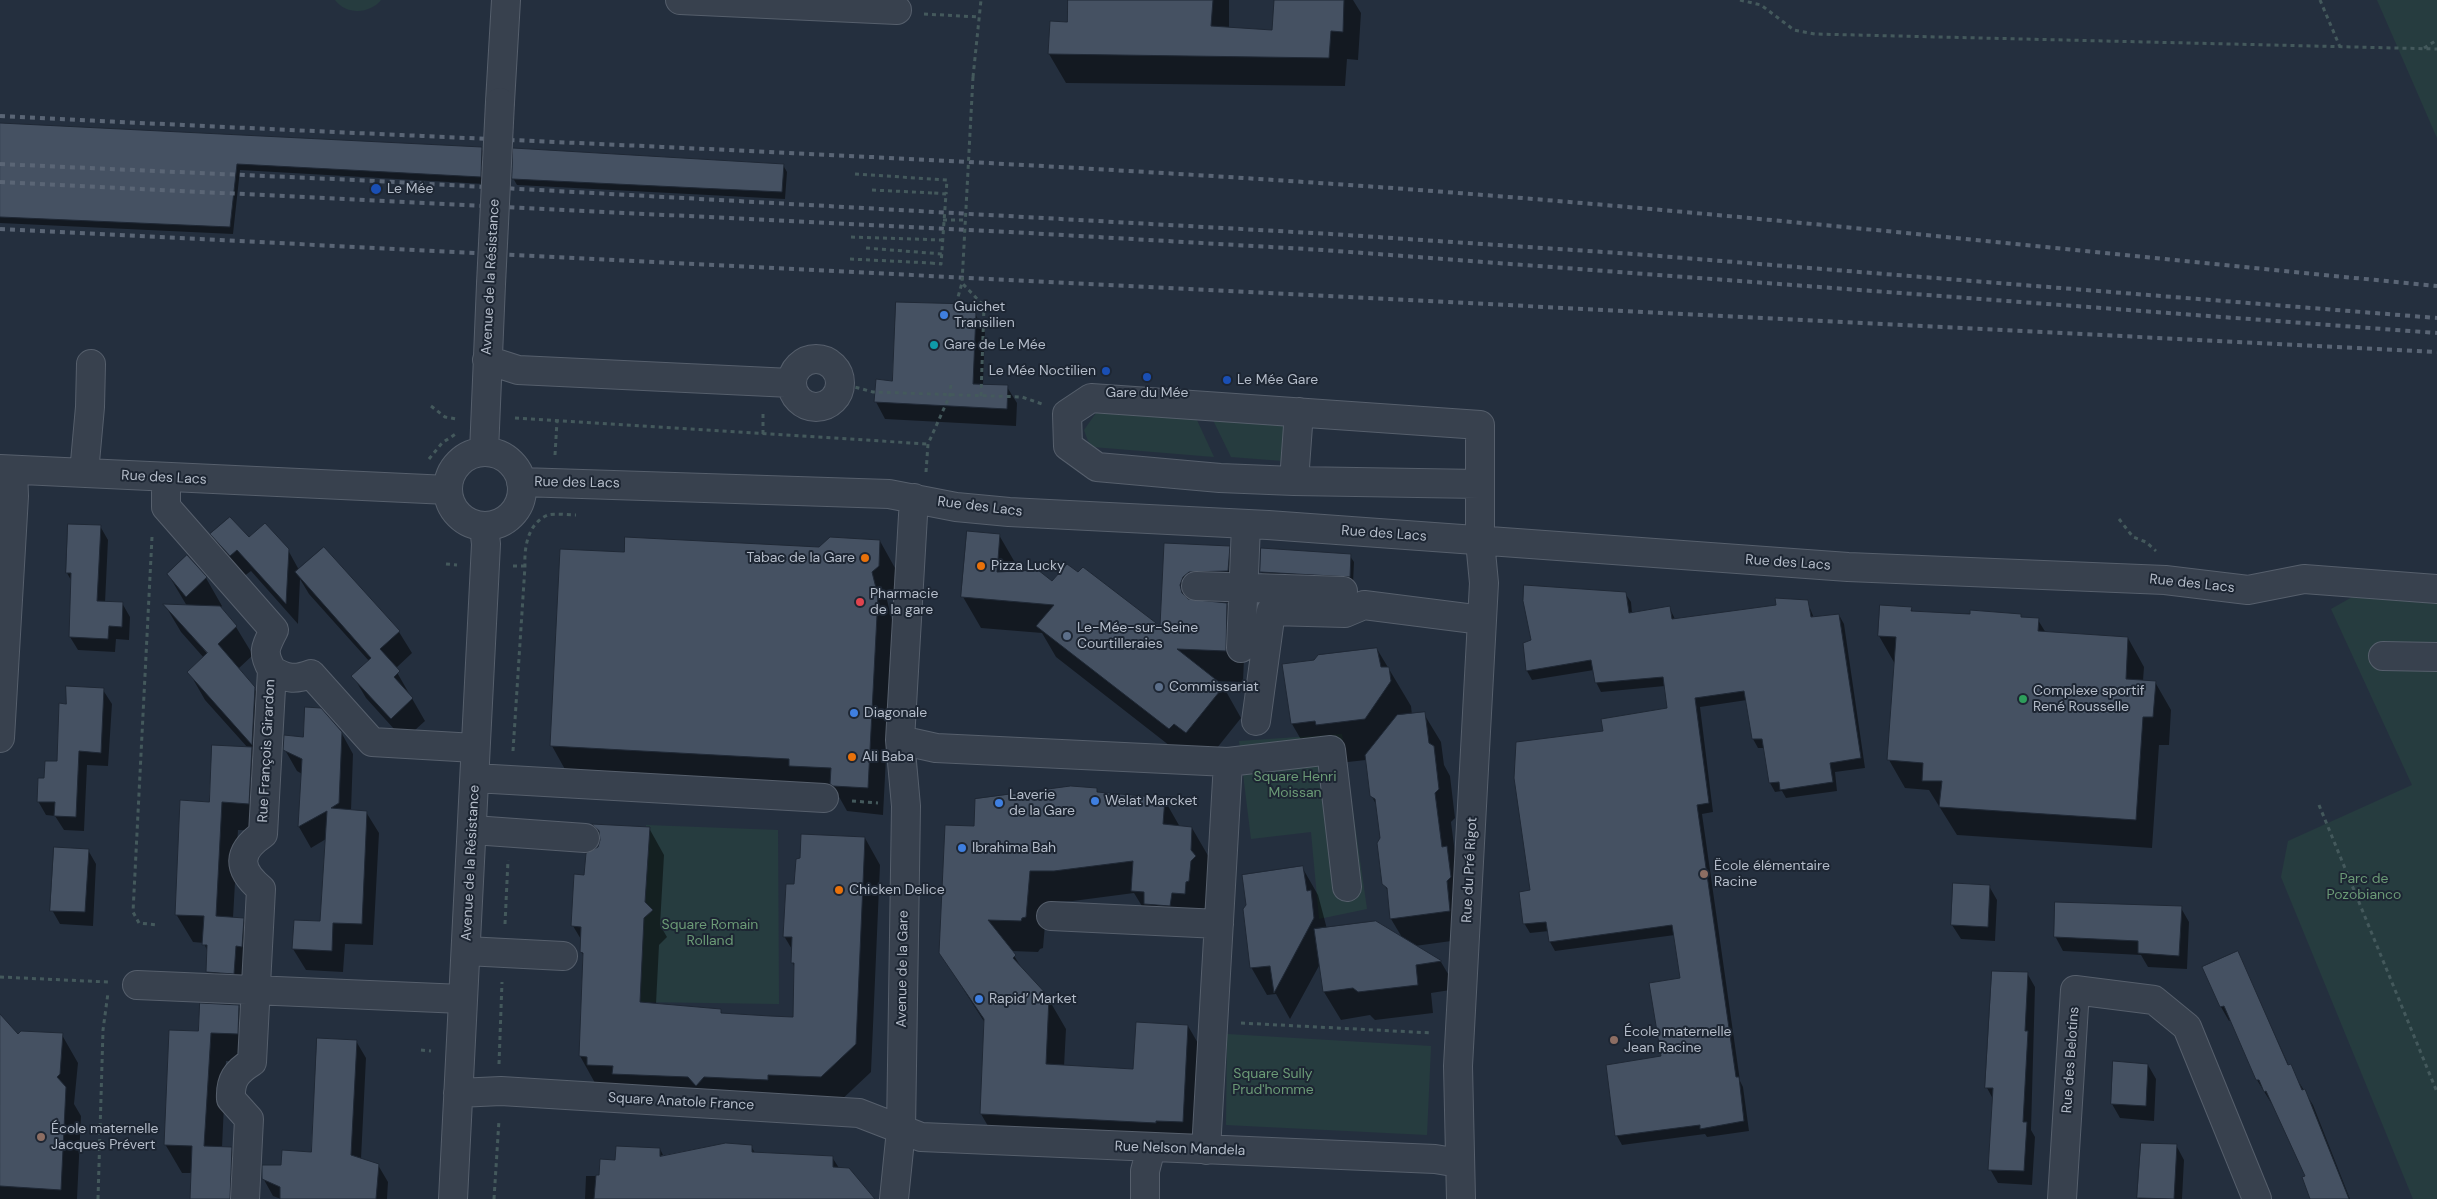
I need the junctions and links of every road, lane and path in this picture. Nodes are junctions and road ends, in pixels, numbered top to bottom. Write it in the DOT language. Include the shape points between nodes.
graph roads {
  1 [pos="506,0"];
  2 [pos="680,0"];
  3 [pos="981,0"];
  4 [pos="1740,0"];
  5 [pos="2320,0"];
  6 [pos="896,10"];
  7 [pos="978,17"];
  8 [pos="2437,40"];
  9 [pos="2340,47"];
  10 [pos="2424,49"];
  11 [pos="2437,49"];
  12 [pos="855,174"];
  13 [pos="872,190"];
  14 [pos="946,194"];
  15 [pos="944,220"];
  16 [pos="966,220"];
  17 [pos="851,237"];
  18 [pos="942,240"];
  19 [pos="866,248"];
  20 [pos="942,254"];
  21 [pos="850,259"];
  22 [pos="962,282"];
  23 [pos="956,304"];
  24 [pos="488,360"];
  25 [pos="91,364"];
  26 [pos="951,382"];
  27 [pos="840,383"];
  28 [pos="950,395"];
  29 [pos="981,396"];
  30 [pos="431,406"];
  31 [pos="1299,412"];
  32 [pos="1067,414"];
  33 [pos="458,419"];
  34 [pos="556,421"];
  35 [pos="484,452"];
  36 [pos="6,470"];
  37 [pos="84,473"];
  38 [pos="166,478"];
  39 [pos="521,482"];
  40 [pos="1294,482"];
  41 [pos="1480,484"];
  42 [pos="448,490"];
  43 [pos="914,498"];
  44 [pos="2118,519"];
  45 [pos="1246,525"];
  46 [pos="484,527"];
  47 [pos="153,532"];
  48 [pos="1480,541"];
  49 [pos="2165,580"];
  50 [pos="1196,586"];
  51 [pos="1244,586"];
  52 [pos="2437,589"];
  53 [pos="1343,590"];
  54 [pos="1482,620"];
  55 [pos="1241,648"];
  56 [pos="2383,656"];
  57 [pos="2437,657"];
  58 [pos="272,670"];
  59 [pos="1256,721"];
  60 [pos="0,738"];
  61 [pos="900,740"];
  62 [pos="475,748"];
  63 [pos="1228,762"];
  64 [pos="475,778"];
  65 [pos="836,799"];
  66 [pos="2319,804"];
  67 [pos="906,806"];
  68 [pos="473,830"];
  69 [pos="585,838"];
  70 [pos="1347,887"];
  71 [pos="1051,916"];
  72 [pos="1219,924"];
  73 [pos="158,925"];
  74 [pos="466,951"];
  75 [pos="563,956"];
  76 [pos="0,977"];
  77 [pos="137,985"];
  78 [pos="255,991"];
  79 [pos="462,999"];
  80 [pos="1213,1021"];
  81 [pos="1461,1035"];
  82 [pos="2437,1092"];
  83 [pos="458,1093"];
  84 [pos="901,1130"];
  85 [pos="1150,1148"];
  86 [pos="1206,1150"];
  87 [pos="1459,1163"];
  88 [pos="98,1199"];
  89 [pos="245,1199"];
  90 [pos="453,1199"];
  91 [pos="894,1199"];
  92 [pos="1145,1199"];
  93 [pos="1462,1199"];
  94 [pos="2062,1199"];
  95 [pos="2257,1199"];
  1 -- 24 [label="street, Avenue de la Résistance, bridge"];
  2 -- 6 [label="street"];
  3 -- 7 [label="path"];
  4 -- 9 [label="path" via="1761,4 1794,30 1815,34"];
  5 -- 9 [label="path"];
  6 -- 7 [label="path" via="894,14"];
  7 -- 16 [label="path, bridge"];
  8 -- 10 [label="path"];
  9 -- 10 [label="path"];
  10 -- 11 [label="path"];
  12 -- 14 [label="path" via="947,180"];
  13 -- 14 [label="path, bridge"];
  14 -- 15 [label="path, bridge"];
  15 -- 16 [label="path"];
  15 -- 18 [label="path, bridge"];
  16 -- 22 [label="path, bridge"];
  17 -- 18 [label="path"];
  18 -- 20 [label="path, bridge"];
  19 -- 20 [label="path"];
  20 -- 21 [label="path, bridge" via="941,264"];
  22 -- 23 [label="path"];
  22 -- 29 [label="path, bridge" via="984,306"];
  24 -- 27 [label="street" via="518,370 791,383 796,367 817,358 836,369"];
  24 -- 35 [label="street, Avenue de la Résistance"];
  25 -- 37 [label="street"];
  26 -- 28 [label="path"];
  27 -- 28 [label="path" via="873,392"];
  28 -- 29 [label="path"];
  28 -- 34 [label="path" via="928,444"];
  29 -- 32 [label="path" via="1022,397"];
  30 -- 33 [label="path" via="445,417"];
  31 -- 32 [label="street" via="1091,398"];
  31 -- 40 [label="street"];
  31 -- 41 [label="street, Rue du Pré Rigot" via="1480,426"];
  32 -- 40 [label="street" via="1068,446 1097,468"];
  35 -- 39 [label="street" via="508,460"];
  35 -- 42 [label="street" via="472,454 454,468"];
  36 -- 37 [label="street, Rue des Lacs"];
  36 -- 60 [label="street" via="14,496"];
  37 -- 38 [label="street, Rue des Lacs"];
  38 -- 42 [label="street, Rue des Lacs"];
  38 -- 58 [label="street, Rue François Girardon" via="166,507 274,630 265,658"];
  39 -- 43 [label="street, Rue des Lacs" via="800,490"];
  39 -- 46 [label="street" via="522,494 512,514 504,521"];
  40 -- 41 [label="street"];
  41 -- 48 [label="street, Rue du Pré Rigot"];
  42 -- 46 [label="street" via="449,501 462,518"];
  43 -- 45 [label="street, Rue des Lacs" via="956,507 1009,512"];
  43 -- 61 [label="street, Avenue de la Gare"];
  44 -- 49 [label="path" via="2133,537 2146,542 2165,559"];
  45 -- 48 [label="street, Rue des Lacs"];
  45 -- 51 [label="street"];
  46 -- 62 [label="street, Avenue de la Résistance" via="486,544"];
  47 -- 73 [label="path" via="133,912 138,923"];
  48 -- 49 [label="street, Rue des Lacs" via="1848,567"];
  48 -- 54 [label="street, Rue du Pré Rigot" via="1484,582"];
  49 -- 52 [label="street, Rue des Lacs" via="2248,590 2304,579"];
  50 -- 51 [label="street"];
  51 -- 53 [label="street"];
  51 -- 55 [label="street"];
  54 -- 59 [label="street" via="1364,605 1345,613 1271,611"];
  54 -- 81 [label="street, Rue du Pré Rigot"];
  56 -- 57 [label="street"];
  58 -- 62 [label="street" via="283,678 297,679 311,674 372,742"];
  58 -- 78 [label="street, Rue François Girardon" via="263,834 251,842 244,854 243,868 261,889"];
  61 -- 63 [label="street" via="936,748"];
  61 -- 67 [label="street, Avenue de la Gare"];
  62 -- 64 [label="street, Avenue de la Résistance"];
  63 -- 70 [label="street" via="1332,750"];
  63 -- 72 [label="street"];
  64 -- 65 [label="street"];
  64 -- 68 [label="street, Avenue de la Résistance"];
  65 -- 67 [label="path"];
  66 -- 82 [label="path"];
  67 -- 84 [label="street, Avenue de la Gare"];
  68 -- 69 [label="street"];
  68 -- 74 [label="street, Avenue de la Résistance"];
  71 -- 72 [label="street"];
  72 -- 80 [label="street"];
  74 -- 75 [label="street"];
  74 -- 79 [label="street, Avenue de la Résistance"];
  76 -- 88 [label="path" via="109,982 103,1030"];
  77 -- 78 [label="street"];
  78 -- 79 [label="street"];
  78 -- 89 [label="street" via="252,1062 239,1071 230,1090 231,1099 249,1119"];
  79 -- 83 [label="street, Avenue de la Résistance"];
  80 -- 81 [label="path"];
  80 -- 86 [label="street"];
  81 -- 87 [label="street, Rue du Pré Rigot" via="1458,1066"];
  83 -- 84 [label="street, Square Anatole France" via="501,1091 859,1113"];
  83 -- 90 [label="street, Avenue de la Résistance"];
  84 -- 85 [label="street, Rue Nelson Mandela" via="920,1137"];
  84 -- 91 [label="street, Avenue de la Gare"];
  85 -- 86 [label="street, Rue Nelson Mandela"];
  85 -- 92 [label="street" via="1145,1171"];
  86 -- 87 [label="street, Rue Nelson Mandela" via="1434,1159"];
  87 -- 93 [label="street, Rue du Pré Rigot"];
  94 -- 95 [label="street, Rue des Belotins" via="2075,990 2154,1000 2187,1027"];
}
